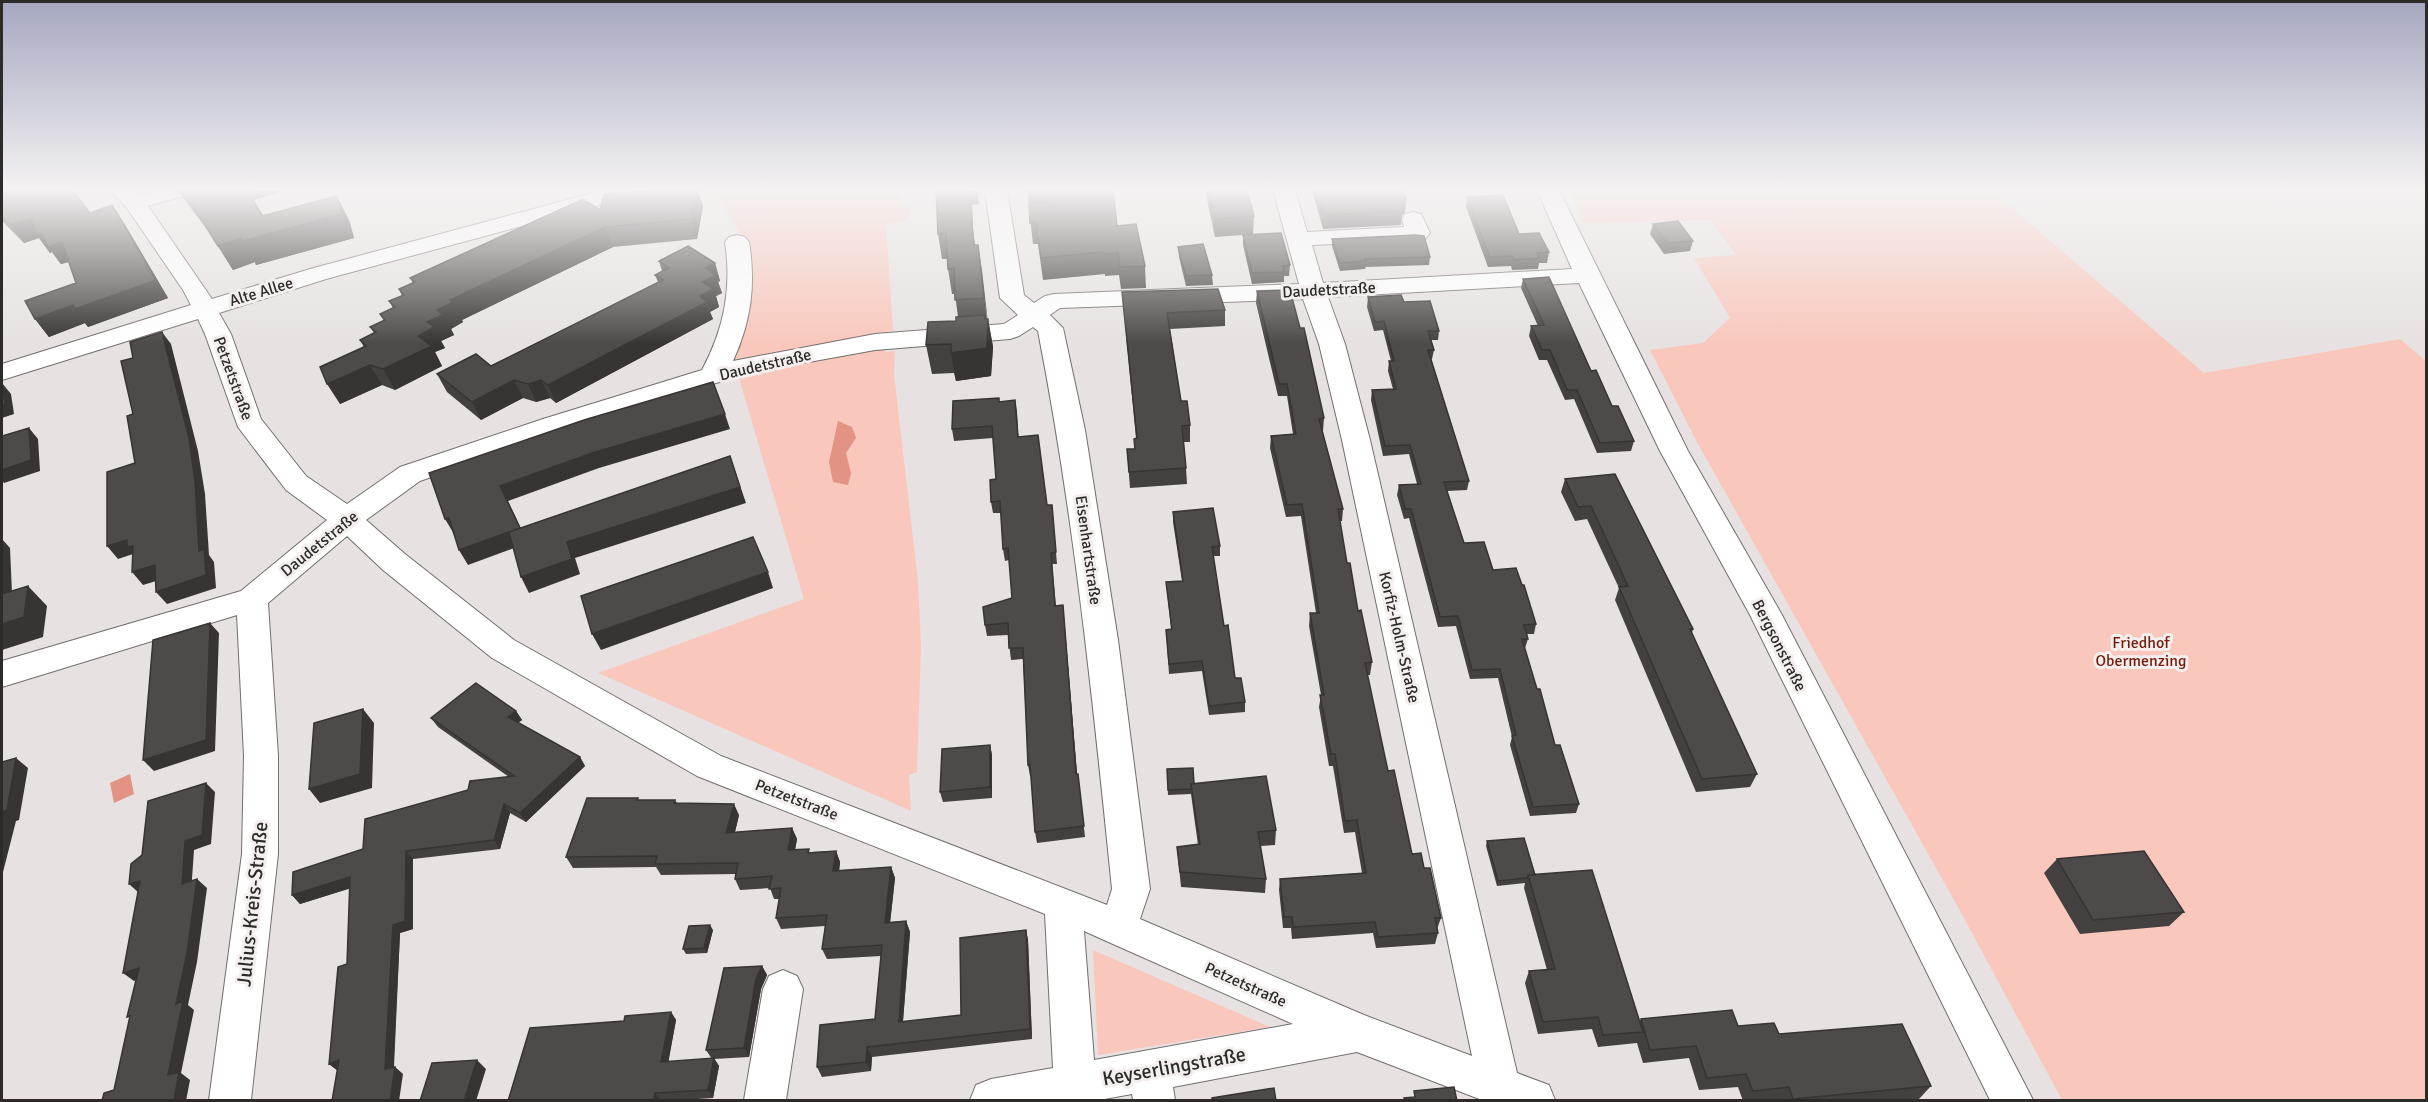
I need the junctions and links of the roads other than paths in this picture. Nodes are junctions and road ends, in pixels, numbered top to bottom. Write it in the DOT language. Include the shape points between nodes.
graph roads {
  1 [pos="160,241"];
  2 [pos="434,241"];
  3 [pos="1011,241"];
  4 [pos="1299,241"];
  5 [pos="1572,241"];
  6 [pos="737,242"];
  7 [pos="1587,275"];
  8 [pos="1313,291"];
  9 [pos="204,308"];
  10 [pos="1033,314"];
  11 [pos="2,372"];
  12 [pos="712,376"];
  13 [pos="346,519"];
  14 [pos="252,599"];
  15 [pos="2,674"];
  16 [pos="1063,904"];
  17 [pos="1118,928"];
  18 [pos="783,990"];
  19 [pos="1357,1032"];
  20 [pos="1075,1084"];
  21 [pos="1152,1085"];
  22 [pos="1517,1095"];
  23 [pos="230,1101"];
  24 [pos="765,1101"];
  25 [pos="992,1101"];
  26 [pos="2012,1101"];
  1 -- 9 [label="street, Petzetstraße"];
  2 -- 9 [label="street, Alte Allee"];
  3 -- 10 [label="street, Eisenhartstraße" via="1012,298"];
  4 -- 8 [label="street, Korfiz-Holm-Straße"];
  5 -- 7 [label="street, Bergsonstraße"];
  6 -- 12 [label="street" via="742,268 741,301 728,348"];
  7 -- 8 [label="street, Daudetstraße"];
  7 -- 26 [label="street, Bergsonstraße" via="1674,451 1766,615"];
  8 -- 10 [label="street, Daudetstraße" via="1054,301"];
  8 -- 22 [label="street, Korfiz-Holm-Straße" via="1332,344"];
  9 -- 11 [label="street, Alte Allee"];
  9 -- 13 [label="street, Petzetstraße" via="218,334 248,422 296,483"];
  10 -- 12 [label="street, Daudetstraße" via="1010,331 875,342 744,366"];
  10 -- 17 [label="street, Eisenhartstraße" via="1050,328 1071,430 1102,640 1131,889"];
  12 -- 13 [label="street, Daudetstraße" via="554,424 410,474"];
  13 -- 14 [label="street, Daudetstraße"];
  13 -- 16 [label="street, Petzetstraße" via="503,649 709,766"];
  14 -- 15 [label="street, Daudetstraße"];
  14 -- 23 [label="street, Julius-Kreis-Straße" via="261,756 260,854"];
  16 -- 17 [label="street, Petzetstraße"];
  16 -- 20 [label="street"];
  17 -- 19 [label="street, Petzetstraße"];
  18 -- 24 [label="street"];
  19 -- 21 [label="street, Keyserlingstraße"];
  19 -- 22 [label="street, Petzetstraße"];
  20 -- 21 [label="street, Keyserlingstraße"];
  20 -- 25 [label="street, Keyserlingstraße"];
}
